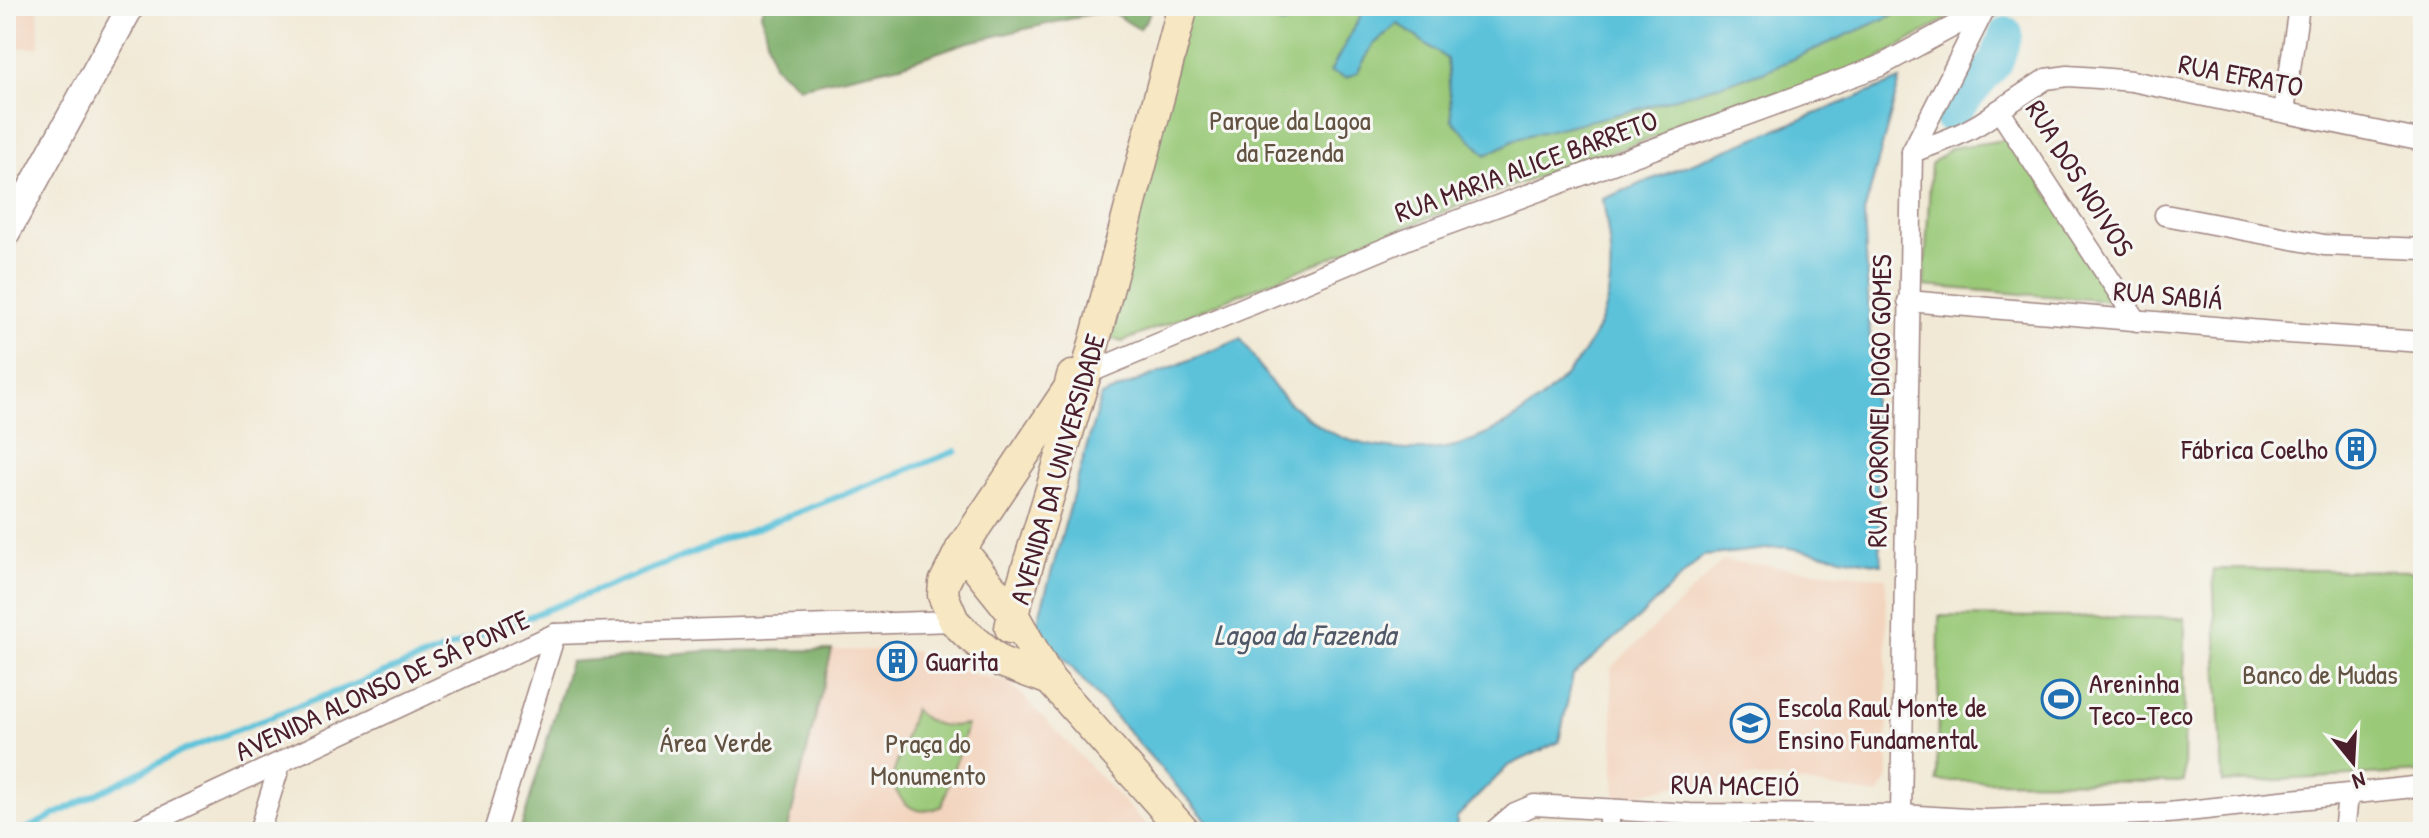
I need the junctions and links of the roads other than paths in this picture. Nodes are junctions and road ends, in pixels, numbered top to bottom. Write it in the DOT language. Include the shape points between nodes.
graph roads {
  1 [pos="131,6"];
  2 [pos="1167,6"];
  3 [pos="1183,6"];
  4 [pos="2299,6"];
  5 [pos="1987,7"];
  6 [pos="2046,79"];
  7 [pos="1999,110"];
  8 [pos="2284,112"];
  9 [pos="2423,141"];
  10 [pos="1912,152"];
  11 [pos="2165,215"];
  12 [pos="6,234"];
  13 [pos="2423,249"];
  14 [pos="1908,301"];
  15 [pos="2137,321"];
  16 [pos="2423,342"];
  17 [pos="1086,374"];
  18 [pos="961,549"];
  19 [pos="1013,614"];
  20 [pos="954,621"];
  21 [pos="555,634"];
  22 [pos="1001,662"];
  23 [pos="1050,680"];
  24 [pos="280,764"];
  25 [pos="2423,786"];
  26 [pos="2348,796"];
  27 [pos="1609,810"];
  28 [pos="1901,815"];
  29 [pos="1984,820"];
  30 [pos="2169,822"];
  31 [pos="1773,823"];
  32 [pos="1925,824"];
  33 [pos="131,832"];
  34 [pos="259,832"];
  35 [pos="494,832"];
  36 [pos="1185,832"];
  37 [pos="1493,832"];
  38 [pos="1609,832"];
  39 [pos="2013,832"];
  40 [pos="2344,832"];
  1 -- 12 [label="street"];
  2 -- 18 [label="main road, AVENIDA DA UNIVERSIDADE" via="1069,388"];
  3 -- 17 [label="main road, AVENIDA DA UNIVERSIDADE"];
  4 -- 8 [label="street"];
  5 -- 10 [label="street, RUA CORONEL DIOGO GOMES"];
  5 -- 17 [label="street, RUA MARIA ALICE BARRETO" via="1880,66 1410,238"];
  6 -- 7 [label="street, RUA DOS NOIVOS"];
  6 -- 8 [label="street, RUA EFRATO" via="2132,81"];
  7 -- 10 [label="street" via="1957,137"];
  7 -- 15 [label="street, RUA DOS NOIVOS"];
  8 -- 9 [label="street, RUA EFRATO"];
  10 -- 14 [label="street, RUA CORONEL DIOGO GOMES"];
  11 -- 13 [label="street" via="2324,245"];
  14 -- 15 [label="street, RUA SABIÁ"];
  14 -- 28 [label="street, RUA CORONEL DIOGO GOMES"];
  15 -- 16 [label="street, RUA SABIÁ"];
  17 -- 19 [label="main road, AVENIDA DA UNIVERSIDADE"];
  18 -- 19 [label="main road"];
  18 -- 20 [label="main road, AVENIDA DA UNIVERSIDADE" via="944,583 943,595"];
  19 -- 22 [label="main road"];
  19 -- 23 [label="main road, AVENIDA DA UNIVERSIDADE"];
  20 -- 21 [label="street, AVENIDA ALONSO DE SÁ PONTE"];
  20 -- 22 [label="main road"];
  21 -- 24 [label="street, AVENIDA ALONSO DE SÁ PONTE"];
  21 -- 35 [label="street"];
  22 -- 23 [label="main road"];
  23 -- 36 [label="main road, AVENIDA DA UNIVERSIDADE"];
  24 -- 33 [label="street, AVENIDA ALONSO DE SÁ PONTE"];
  24 -- 34 [label="street"];
  25 -- 26 [label="street, RUA MACEIÓ"];
  26 -- 30 [label="street, RUA MACEIÓ"];
  26 -- 40 [label="street"];
  27 -- 31 [label="street, RUA MACEIÓ"];
  27 -- 37 [label="street, RUA MACEIÓ" via="1534,805"];
  27 -- 38 [label="street"];
  28 -- 31 [label="street, RUA MACEIÓ"];
  28 -- 32 [label="street, RUA MACEIÓ"];
  29 -- 30 [label="street, RUA MACEIÓ"];
  29 -- 32 [label="street, RUA MACEIÓ"];
  29 -- 39 [label="street, RUA MACEIÓ"];
}
